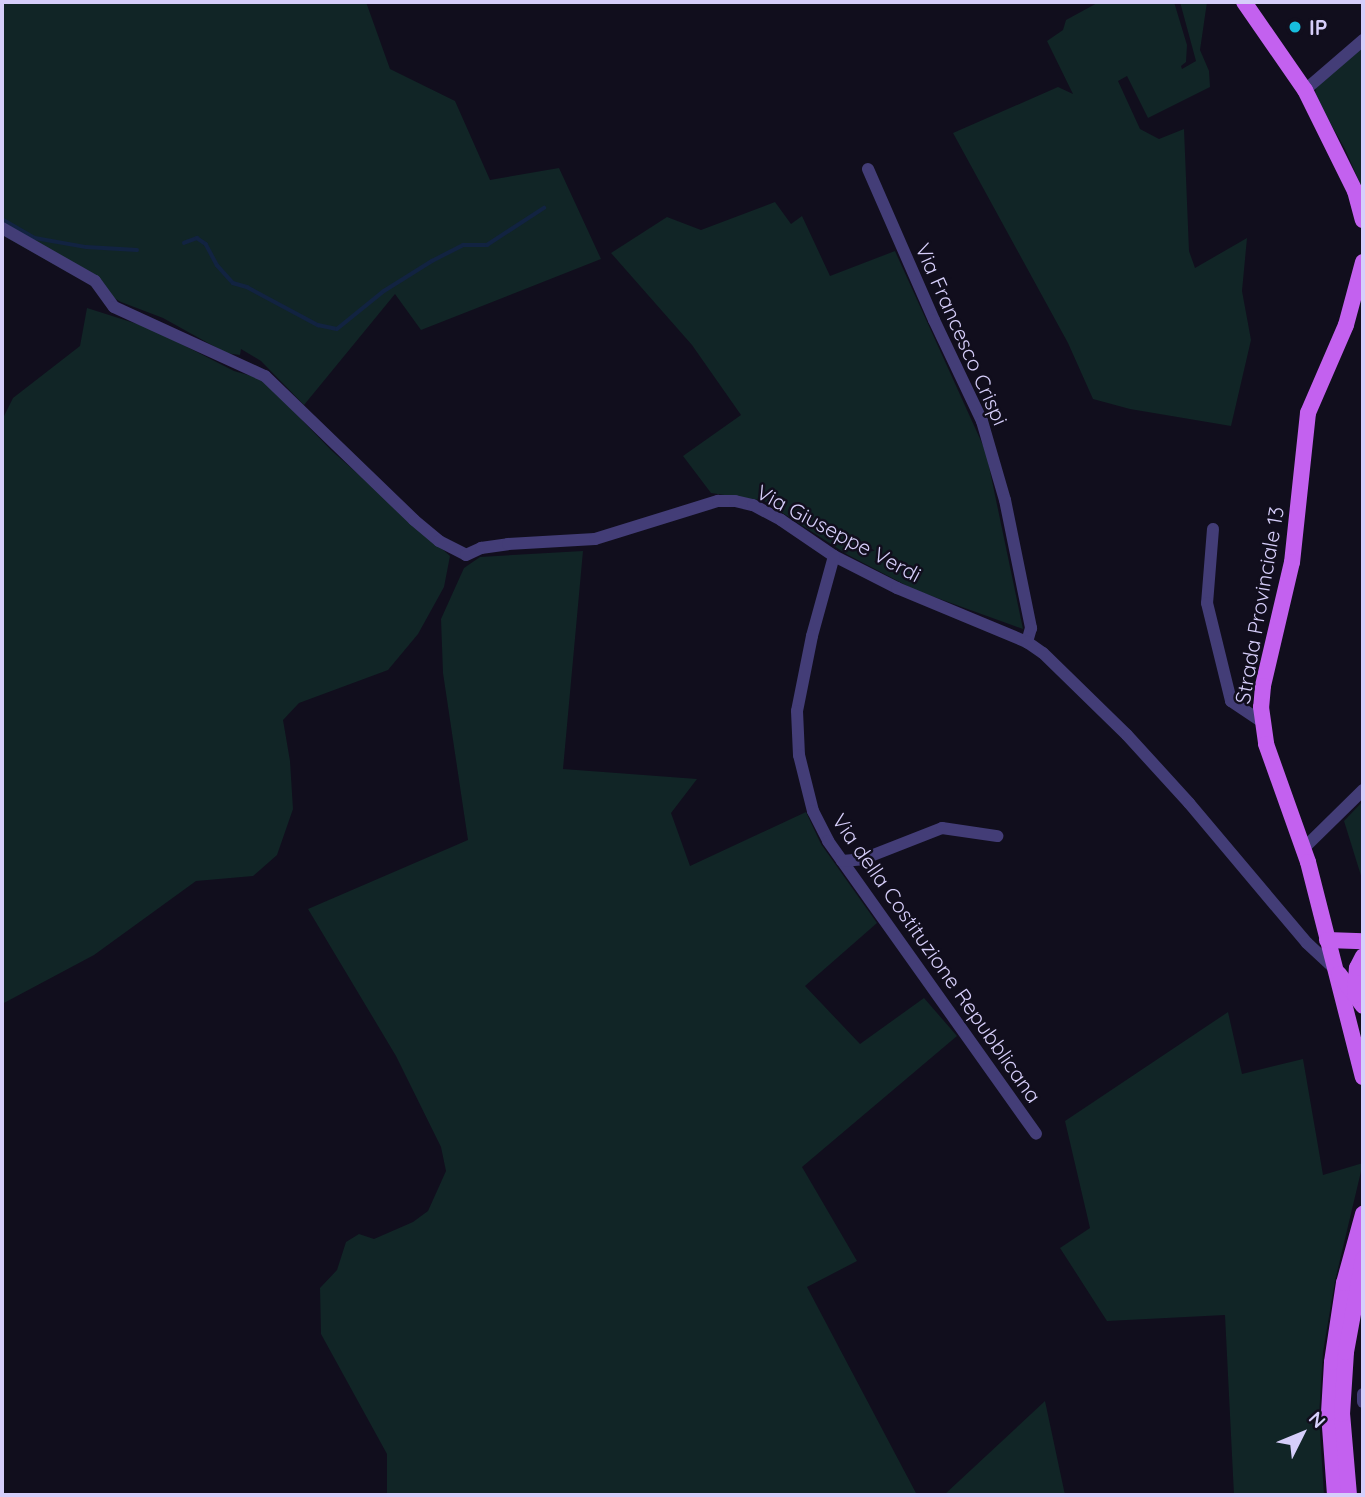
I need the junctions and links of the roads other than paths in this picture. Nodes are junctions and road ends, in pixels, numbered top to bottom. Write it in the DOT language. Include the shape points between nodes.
graph roads {
  1 [pos="1244,2"];
  2 [pos="1363,40"];
  3 [pos="1305,90"];
  4 [pos="868,169"];
  5 [pos="1363,220"];
  6 [pos="2,228"];
  7 [pos="1363,262"];
  8 [pos="1213,529"];
  9 [pos="834,556"];
  10 [pos="1027,642"];
  11 [pos="1261,721"];
  12 [pos="1363,790"];
  13 [pos="997,836"];
  14 [pos="1304,848"];
  15 [pos="842,861"];
  16 [pos="1327,940"];
  17 [pos="1363,941"];
  18 [pos="1307,943"];
  19 [pos="1363,958"];
  20 [pos="1333,967"];
  21 [pos="1359,1001"];
  22 [pos="1363,1077"];
  23 [pos="1036,1134"];
  24 [pos="1363,1214"];
  25 [pos="1363,1259"];
  26 [pos="1363,1315"];
  27 [pos="1342,1414"];
  28 [pos="1335,1495"];
  29 [pos="1349,1495"];
  1 -- 3 [label="main road"];
  2 -- 3 [label="street"];
  3 -- 5 [label="main road" via="1355,191"];
  4 -- 10 [label="street, Via Francesco Crispi" via="982,421 1005,499 1031,628"];
  6 -- 9 [label="street, Via Giuseppe Verdi" via="95,281 114,307 265,376 414,520 466,555 508,544 595,539 719,501 735,501 781,520"];
  7 -- 11 [label="main road, Strada Provinciale 13" via="1346,325 1308,413 1292,562 1263,686"];
  8 -- 11 [label="street" via="1207,603 1231,701"];
  9 -- 10 [label="street, Via Giuseppe Verdi" via="897,589"];
  9 -- 15 [label="street, Via della Costituzione Repubblicana" via="812,636 797,730 813,811"];
  10 -- 18 [label="street, Via Giuseppe Verdi" via="1127,735"];
  11 -- 14 [label="main road, Strada Provinciale 13"];
  12 -- 14 [label="street"];
  13 -- 15 [label="street" via="942,828 863,859"];
  14 -- 16 [label="main road, Strada Provinciale 13"];
  15 -- 23 [label="street, Via della Costituzione Repubblicana"];
  16 -- 17 [label="main road"];
  16 -- 18 [label="street"];
  16 -- 20 [label="main road, Strada Provinciale 13"];
  18 -- 20 [label="street, Via Giuseppe Verdi"];
  19 -- 21 [label="main road" via="1357,968"];
  20 -- 21 [label="main road"];
  20 -- 22 [label="main road, Strada Provinciale 13"];
  24 -- 28 [label="main road" via="1344,1283 1332,1362 1329,1413"];
  25 -- 27 [label="main road" via="1346,1352"];
  26 -- 27 [label="main road"];
  27 -- 29 [label="main road"];
}
